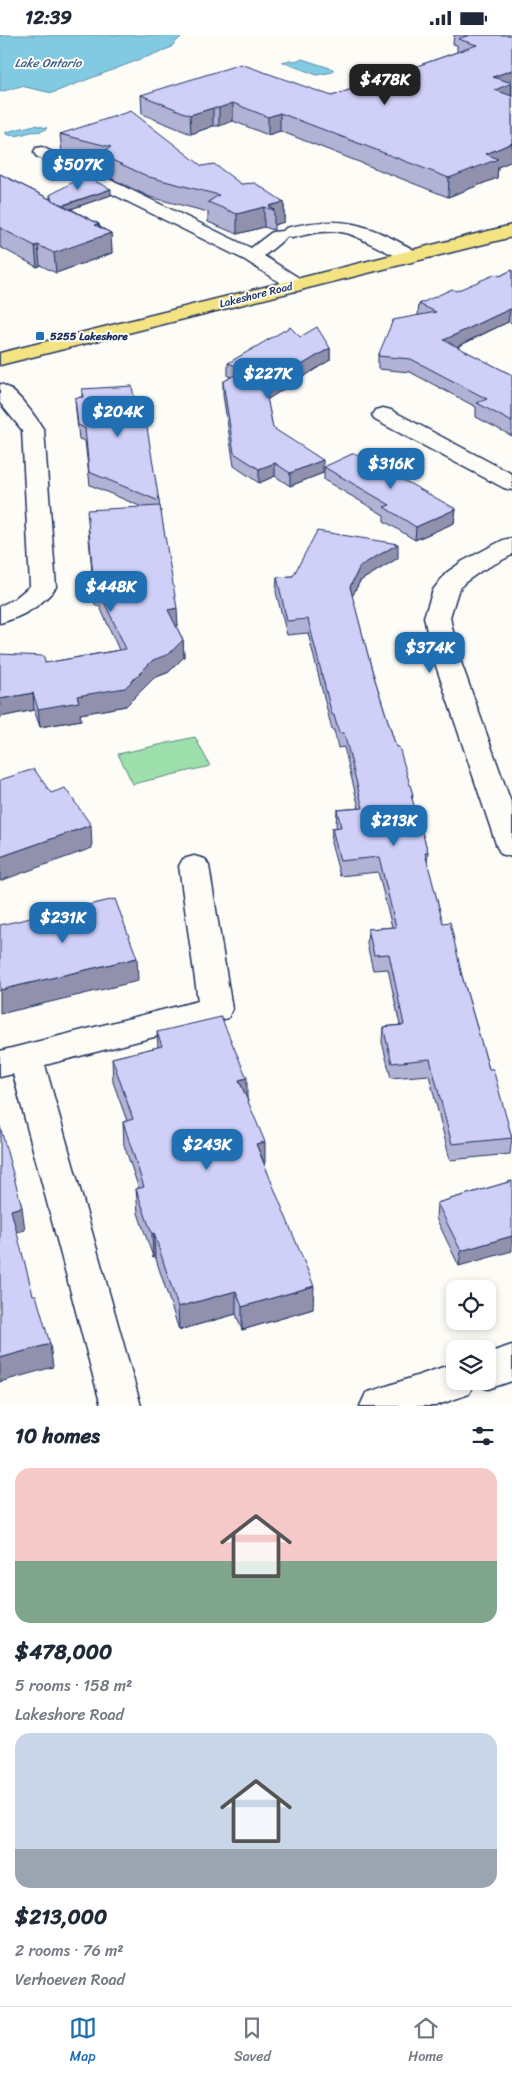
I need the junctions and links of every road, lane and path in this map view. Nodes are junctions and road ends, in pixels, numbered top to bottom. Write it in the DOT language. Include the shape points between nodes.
graph roads {
  1 [pos="42,152"];
  2 [pos="512,231"];
  3 [pos="252,256"];
  4 [pos="410,256"];
  5 [pos="297,285"];
  6 [pos="0,359"];
  7 [pos="0,390"];
  8 [pos="383,415"];
  9 [pos="512,483"];
  10 [pos="512,545"];
  11 [pos="0,615"];
  12 [pos="512,847"];
  13 [pos="194,866"];
  14 [pos="13,1061"];
  15 [pos="512,1363"];
  16 [pos="496,1368"];
  17 [pos="446,1384"];
  18 [pos="121,1406"];
  19 [pos="380,1406"];
  1 -- 3 [label="street"];
  2 -- 4 [label="main road, Lakeshore Road"];
  3 -- 4 [label="street" via="285,234 324,226 349,228 381,239"];
  3 -- 5 [label="street"];
  4 -- 5 [label="main road, Lakeshore Road"];
  5 -- 6 [label="main road, Lakeshore Road"];
  7 -- 11 [label="street" via="32,431 43,587 31,601"];
  8 -- 9 [label="street"];
  10 -- 12 [label="street" via="455,578 446,590 436,617 444,651"];
  13 -- 14 [label="street" via="216,1009"];
  14 -- 18 [label="street"];
  15 -- 16 [label="street"];
  17 -- 19 [label="street"];
}
